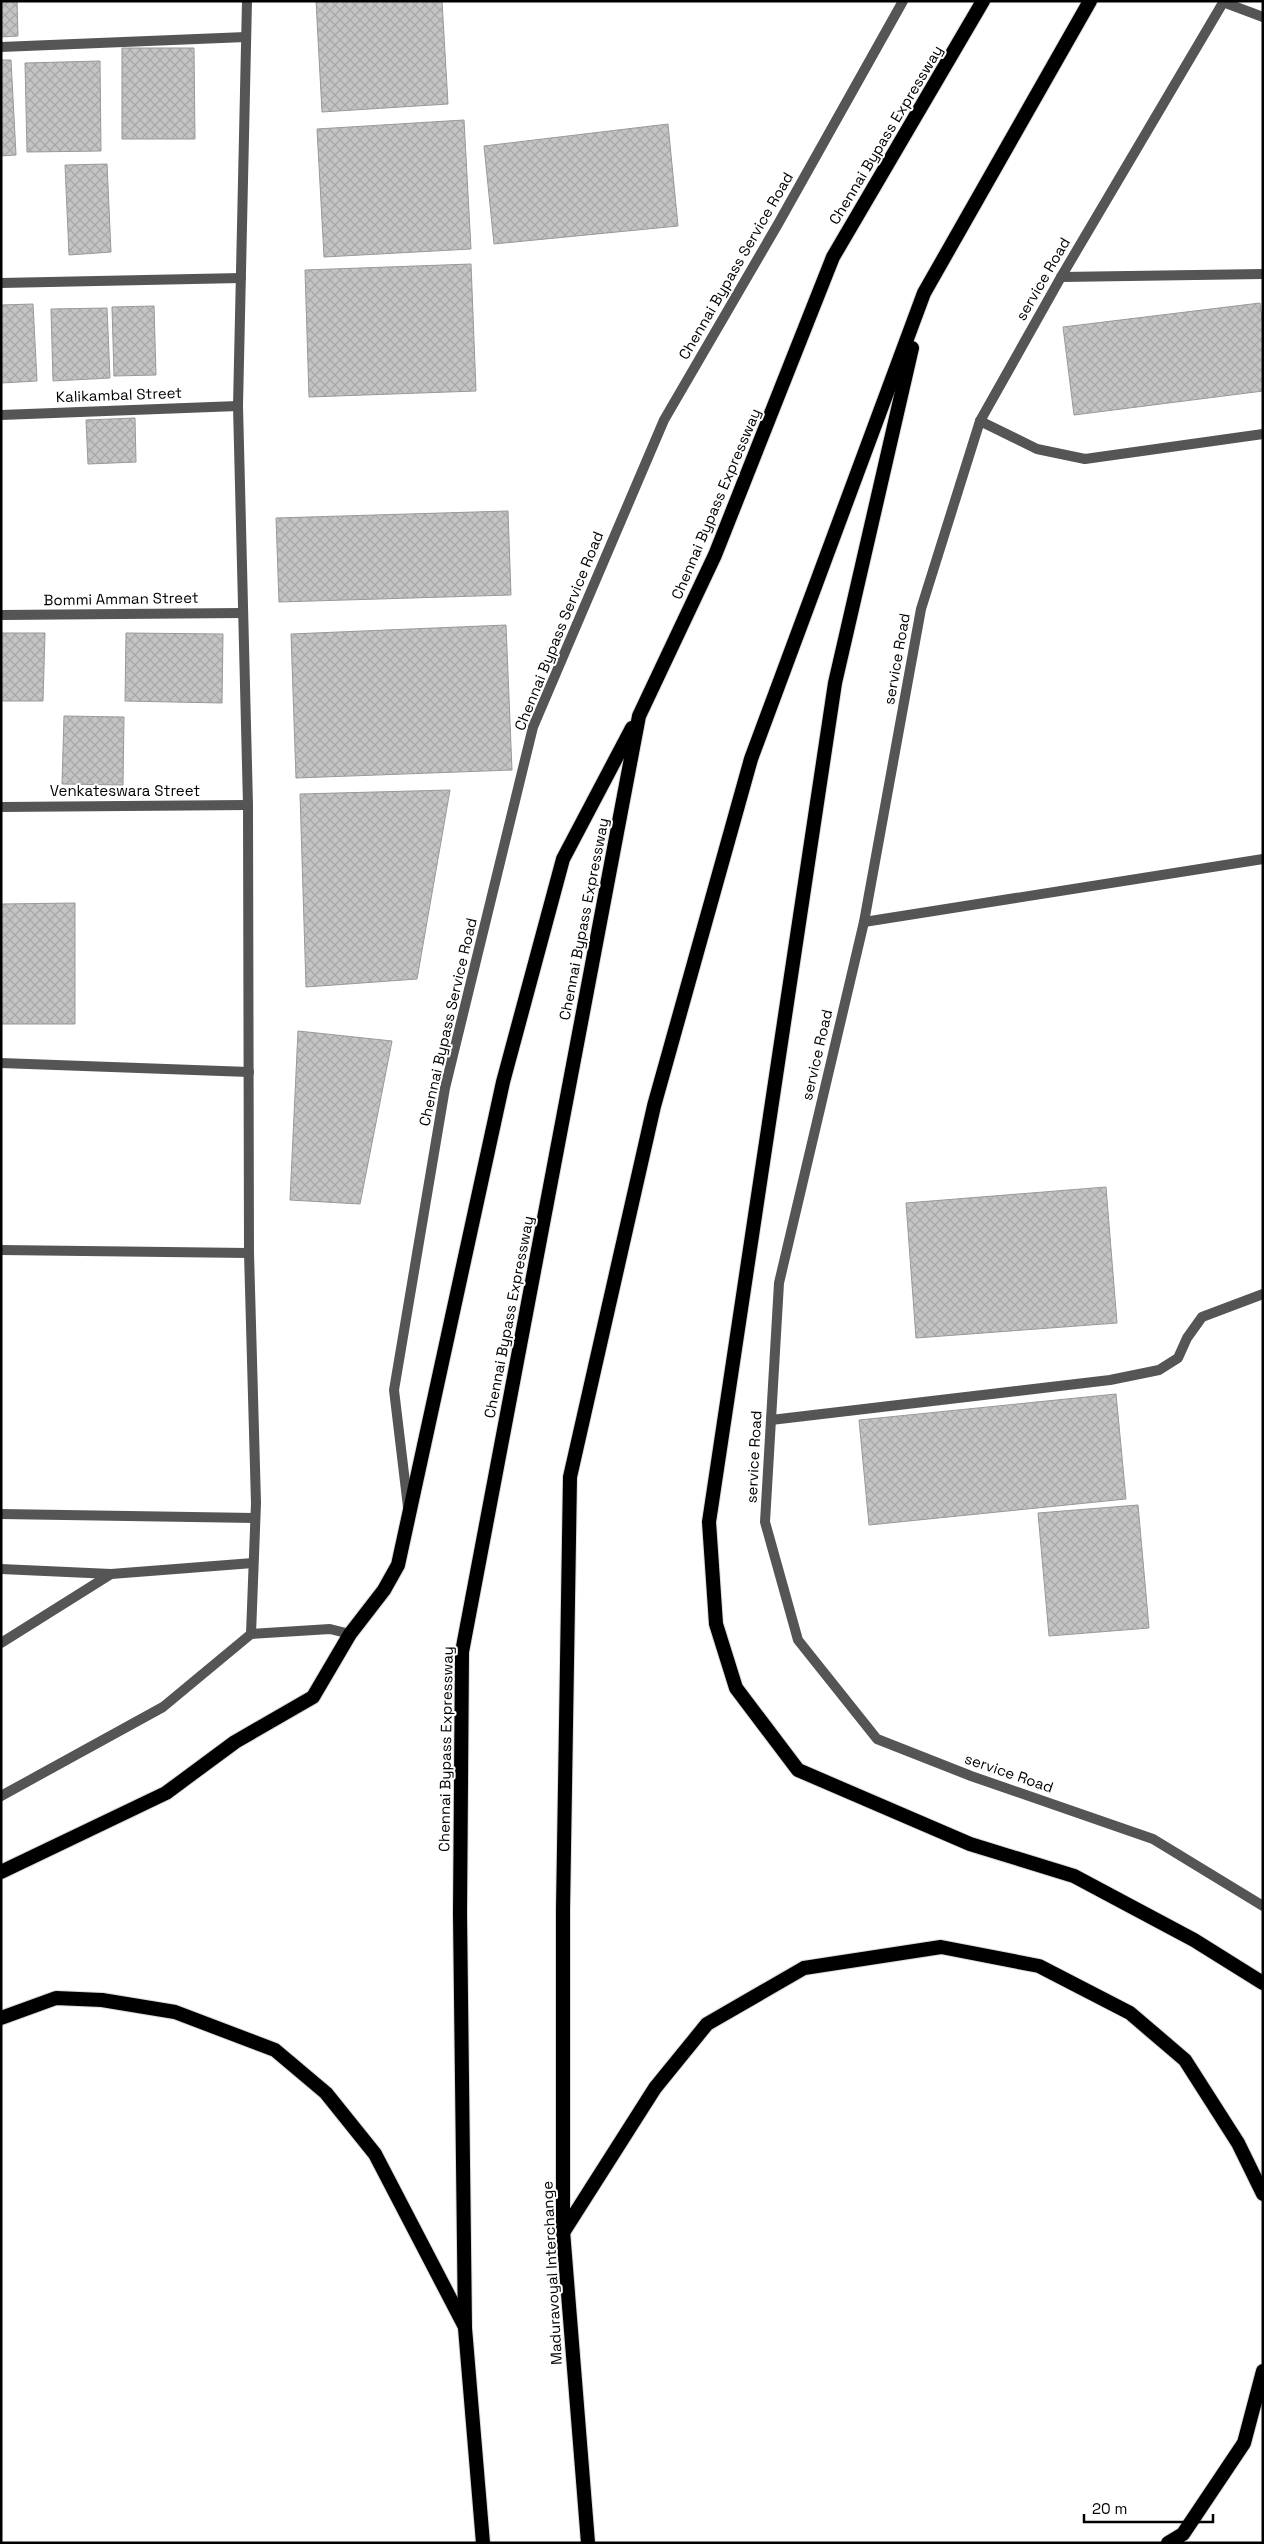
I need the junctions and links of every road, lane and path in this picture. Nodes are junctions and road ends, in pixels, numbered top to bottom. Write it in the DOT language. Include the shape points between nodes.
graph roads {
  1 [pos="248,1"];
  2 [pos="903,1"];
  3 [pos="984,1"];
  4 [pos="1090,1"];
  5 [pos="1223,2"];
  6 [pos="1263,17"];
  7 [pos="246,37"];
  8 [pos="1,47"];
  9 [pos="1263,274"];
  10 [pos="1061,277"];
  11 [pos="241,278"];
  12 [pos="1,284"];
  13 [pos="924,294"];
  14 [pos="238,406"];
  15 [pos="1,415"];
  16 [pos="980,421"];
  17 [pos="1263,434"];
  18 [pos="242,613"];
  19 [pos="1,615"];
  20 [pos="639,716"];
  21 [pos="248,805"];
  22 [pos="1,807"];
  23 [pos="1263,859"];
  24 [pos="864,922"];
  25 [pos="1,1063"];
  26 [pos="249,1072"];
  27 [pos="1,1250"];
  28 [pos="249,1253"];
  29 [pos="1263,1294"];
  30 [pos="771,1420"];
  31 [pos="408,1510"];
  32 [pos="1,1514"];
  33 [pos="255,1518"];
  34 [pos="253,1563"];
  35 [pos="1,1569"];
  36 [pos="111,1574"];
  37 [pos="251,1634"];
  38 [pos="350,1634"];
  39 [pos="1,1643"];
  40 [pos="1,1796"];
  41 [pos="1,1872"];
  42 [pos="1263,1906"];
  43 [pos="1263,1983"];
  44 [pos="1,2018"];
  45 [pos="1263,2194"];
  46 [pos="563,2231"];
  47 [pos="466,2328"];
  48 [pos="1263,2371"];
  49 [pos="483,2543"];
  50 [pos="588,2543"];
  51 [pos="1168,2543"];
  1 -- 7 [label="street"];
  2 -- 31 [label="street, Chennai Bypass Service Road" via="664,420 533,726 445,1088 394,1390"];
  3 -- 20 [label="highway, Chennai Bypass Expressway" via="833,257 715,555"];
  4 -- 13 [label="highway"];
  5 -- 6 [label="street"];
  5 -- 10 [label="street, service Road"];
  7 -- 8 [label="street"];
  7 -- 11 [label="street"];
  9 -- 10 [label="street"];
  10 -- 16 [label="street, service Road"];
  11 -- 12 [label="street"];
  11 -- 14 [label="street"];
  13 -- 43 [label="highway" via="835,683 709,1522 716,1624 736,1688 798,1770 970,1844 1074,1876 1194,1940"];
  13 -- 46 [label="highway, Maduravoyal Interchange" via="751,758 654,1106 570,1477 563,1910"];
  14 -- 15 [label="street, Kalikambal Street"];
  14 -- 18 [label="street"];
  16 -- 17 [label="street" via="1037,450 1085,459"];
  16 -- 24 [label="street, service Road" via="921,608"];
  18 -- 19 [label="street, Bommi Amman Street"];
  18 -- 21 [label="street"];
  20 -- 31 [label="highway" via="563,859 503,1082"];
  20 -- 47 [label="highway, Chennai Bypass Expressway" via="462,1652 460,1914"];
  21 -- 22 [label="street, Venkateswara Street"];
  21 -- 26 [label="street"];
  23 -- 24 [label="street"];
  24 -- 30 [label="street, service Road" via="779,1283"];
  25 -- 26 [label="street"];
  26 -- 28 [label="street"];
  27 -- 28 [label="street"];
  28 -- 33 [label="street"];
  29 -- 30 [label="street" via="1202,1317 1178,1358 1159,1370 1110,1380"];
  30 -- 42 [label="street, service Road" via="766,1522 798,1640 877,1738 971,1776 1153,1839"];
  31 -- 38 [label="highway" via="398,1565 384,1590"];
  32 -- 33 [label="street"];
  33 -- 34 [label="street"];
  34 -- 36 [label="street"];
  34 -- 37 [label="street"];
  35 -- 36 [label="street"];
  36 -- 39 [label="street"];
  37 -- 38 [label="street" via="330,1629"];
  37 -- 40 [label="street" via="163,1707"];
  38 -- 41 [label="highway" via="313,1697 235,1742 166,1793"];
  44 -- 47 [label="highway" via="56,1998 102,2000 175,2012 275,2050 326,2093 375,2154"];
  45 -- 46 [label="highway" via="1238,2143 1185,2060 1130,2013 1038,1966 941,1947 804,1968 706,2024 655,2088"];
  46 -- 50 [label="highway, Maduravoyal Interchange"];
  47 -- 49 [label="highway"];
  48 -- 51 [label="highway" via="1244,2444 1183,2534"];
}
